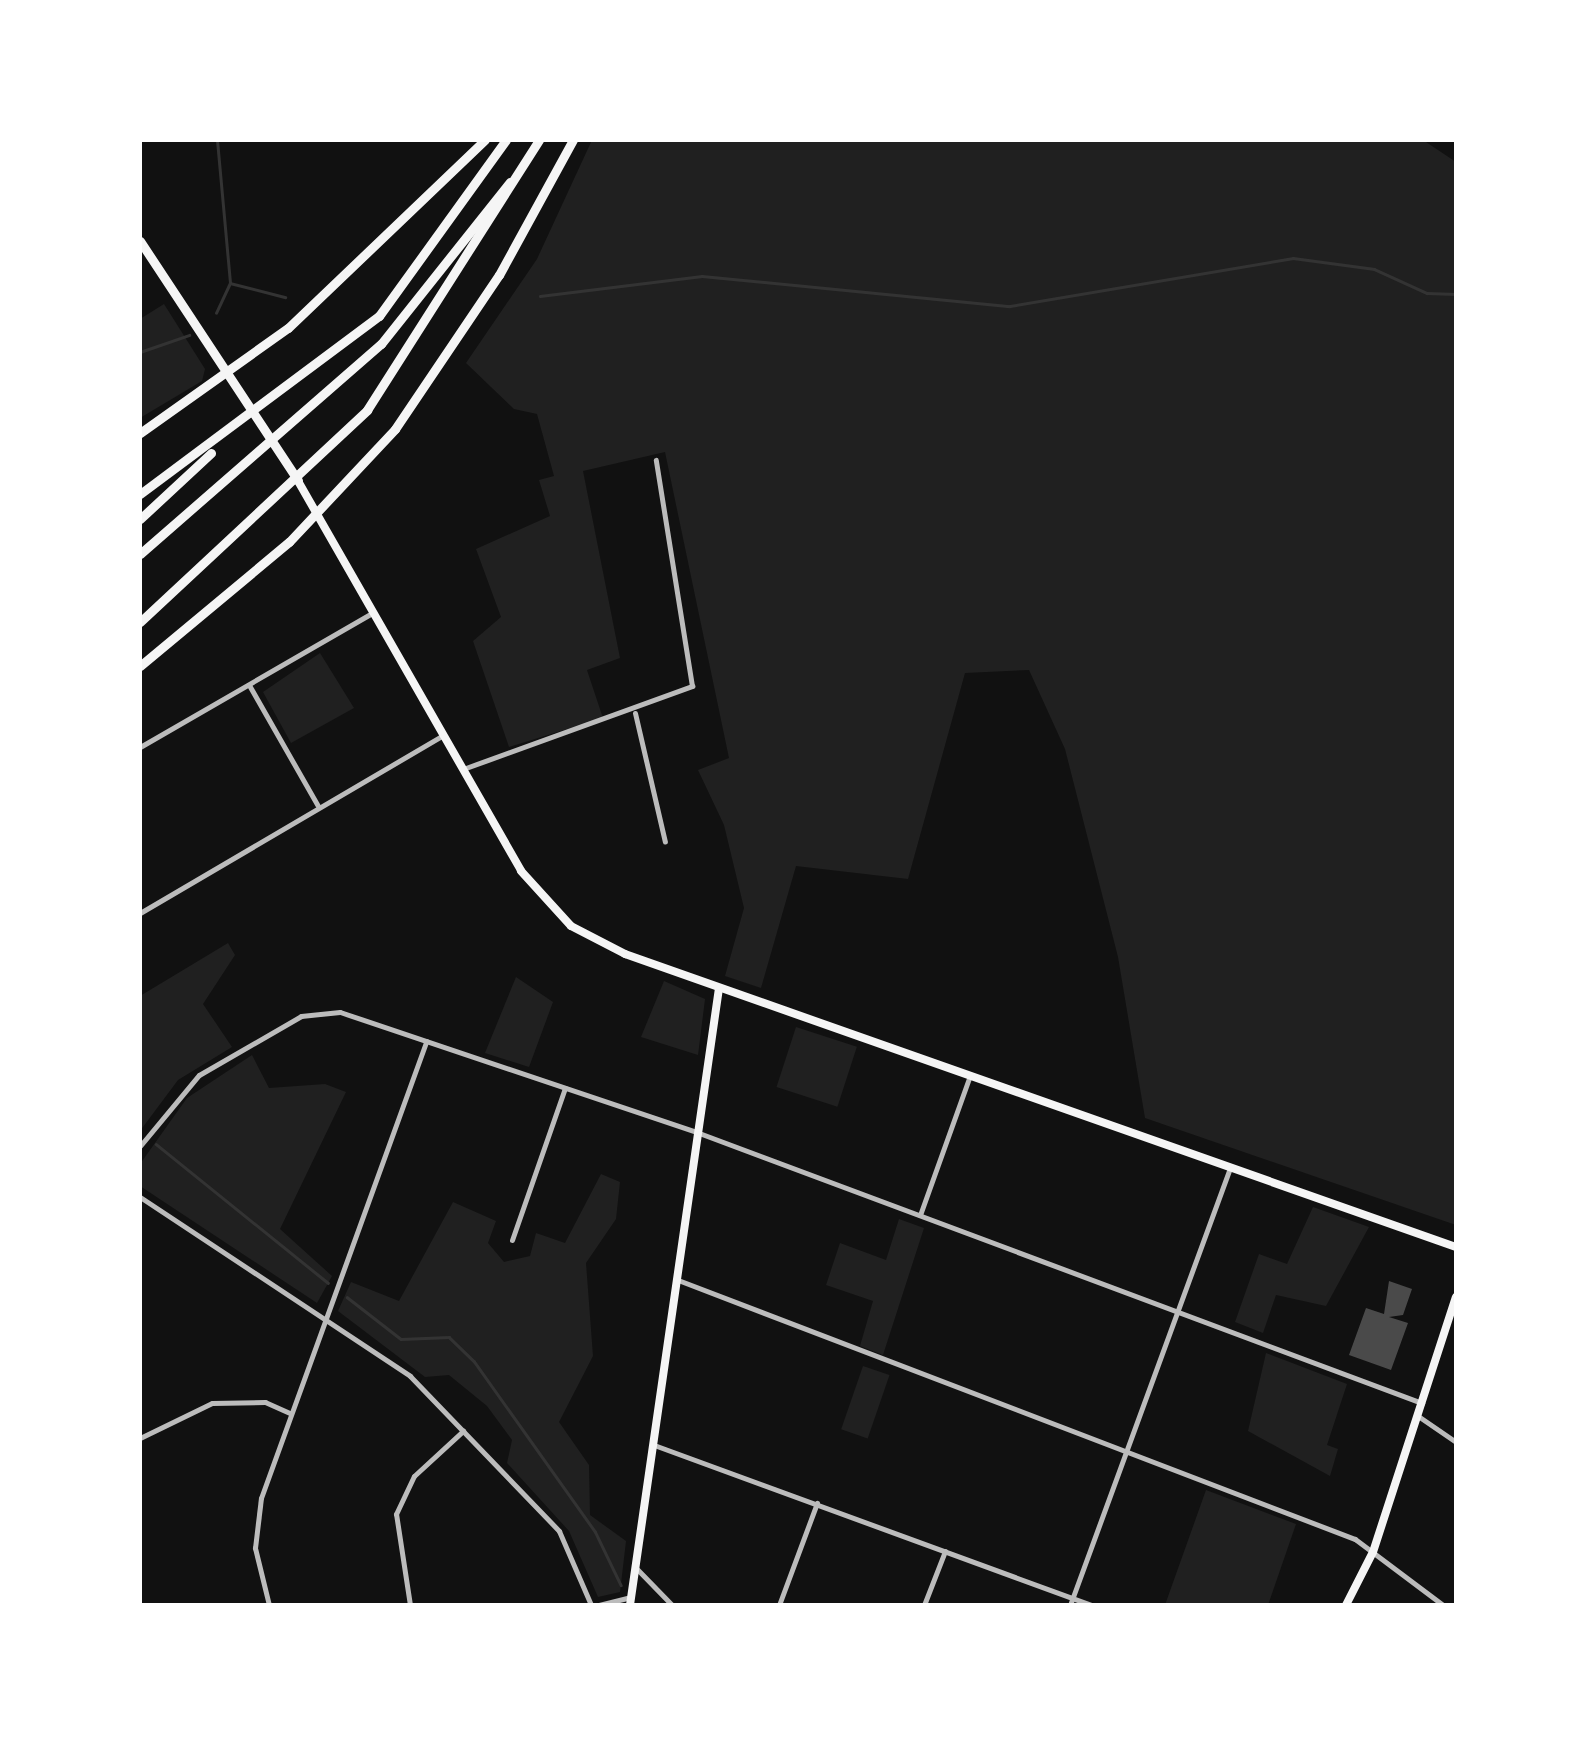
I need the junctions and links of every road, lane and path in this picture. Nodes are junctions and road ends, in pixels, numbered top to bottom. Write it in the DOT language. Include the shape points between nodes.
graph roads {
  1 [pos="485,140"];
  2 [pos="506,140"];
  3 [pos="538,140"];
  4 [pos="574,140"];
  5 [pos="530,156"];
  6 [pos="140,241"];
  7 [pos="233,374"];
  8 [pos="140,433"];
  9 [pos="231,434"];
  10 [pos="656,460"];
  11 [pos="298,481"];
  12 [pos="140,494"];
  13 [pos="140,519"];
  14 [pos="140,554"];
  15 [pos="375,612"];
  16 [pos="140,622"];
  17 [pos="140,666"];
  18 [pos="249,685"];
  19 [pos="634,712"];
  20 [pos="444,735"];
  21 [pos="140,747"];
  22 [pos="463,768"];
  23 [pos="318,806"];
  24 [pos="665,842"];
  25 [pos="140,913"];
  26 [pos="719,988"];
  27 [pos="426,1041"];
  28 [pos="970,1072"];
  29 [pos="565,1088"];
  30 [pos="699,1133"];
  31 [pos="140,1146"];
  32 [pos="1230,1165"];
  33 [pos="140,1196"];
  34 [pos="920,1216"];
  35 [pos="512,1240"];
  36 [pos="1456,1247"];
  37 [pos="678,1280"];
  38 [pos="1456,1296"];
  39 [pos="1177,1310"];
  40 [pos="328,1316"];
  41 [pos="1422,1403"];
  42 [pos="290,1413"];
  43 [pos="1418,1416"];
  44 [pos="463,1431"];
  45 [pos="140,1438"];
  46 [pos="1456,1442"];
  47 [pos="654,1445"];
  48 [pos="1124,1450"];
  49 [pos="817,1503"];
  50 [pos="944,1551"];
  51 [pos="1373,1552"];
  52 [pos="636,1568"];
  53 [pos="631,1601"];
  54 [pos="1071,1601"];
  55 [pos="269,1605"];
  56 [pos="410,1605"];
  57 [pos="590,1605"];
  58 [pos="599,1605"];
  59 [pos="672,1605"];
  60 [pos="780,1605"];
  61 [pos="924,1605"];
  62 [pos="1092,1605"];
  63 [pos="1346,1605"];
  64 [pos="1443,1605"];
  1 -- 7 [label="highway"];
  2 -- 9 [label="highway" via="419,270 283,396"];
  3 -- 5 [label="highway"];
  4 -- 17 [label="highway" via="448,356 289,542"];
  5 -- 11 [label="highway" via="400,363"];
  5 -- 14 [label="highway" via="382,344"];
  6 -- 7 [label="highway"];
  7 -- 8 [label="highway"];
  7 -- 11 [label="highway"];
  9 -- 12 [label="highway"];
  9 -- 13 [label="highway"];
  10 -- 19 [label="street" via="692,686"];
  11 -- 15 [label="main road"];
  11 -- 16 [label="highway"];
  15 -- 18 [label="street"];
  15 -- 20 [label="main road"];
  18 -- 21 [label="street"];
  18 -- 23 [label="street"];
  19 -- 22 [label="street"];
  19 -- 24 [label="street"];
  20 -- 22 [label="main road"];
  20 -- 23 [label="street"];
  22 -- 26 [label="main road" via="521,871 563,920 605,946"];
  23 -- 25 [label="street"];
  26 -- 28 [label="main road"];
  26 -- 30 [label="main road"];
  27 -- 29 [label="street"];
  27 -- 31 [label="street" via="340,1012 301,1016 199,1074"];
  27 -- 40 [label="street"];
  28 -- 32 [label="main road"];
  28 -- 34 [label="street"];
  29 -- 30 [label="street"];
  29 -- 35 [label="street"];
  30 -- 34 [label="street"];
  30 -- 37 [label="main road"];
  32 -- 36 [label="main road"];
  32 -- 39 [label="street"];
  33 -- 40 [label="street"];
  34 -- 39 [label="street"];
  37 -- 47 [label="main road"];
  37 -- 48 [label="street"];
  38 -- 41 [label="main road"];
  39 -- 41 [label="street"];
  39 -- 48 [label="street"];
  40 -- 42 [label="street"];
  40 -- 44 [label="street" via="410,1376"];
  41 -- 43 [label="main road"];
  42 -- 45 [label="street" via="264,1402 212,1403"];
  42 -- 55 [label="street" via="254,1532"];
  43 -- 46 [label="street"];
  43 -- 51 [label="main road"];
  44 -- 56 [label="street" via="414,1476 396,1514"];
  44 -- 57 [label="street" via="559,1531"];
  47 -- 49 [label="street"];
  47 -- 52 [label="main road"];
  48 -- 51 [label="street"];
  48 -- 54 [label="street"];
  49 -- 50 [label="street"];
  49 -- 60 [label="street"];
  50 -- 54 [label="street"];
  50 -- 61 [label="street"];
  51 -- 63 [label="main road"];
  51 -- 64 [label="street"];
  52 -- 53 [label="main road"];
  52 -- 59 [label="street"];
  53 -- 58 [label="street"];
  54 -- 62 [label="street"];
}
